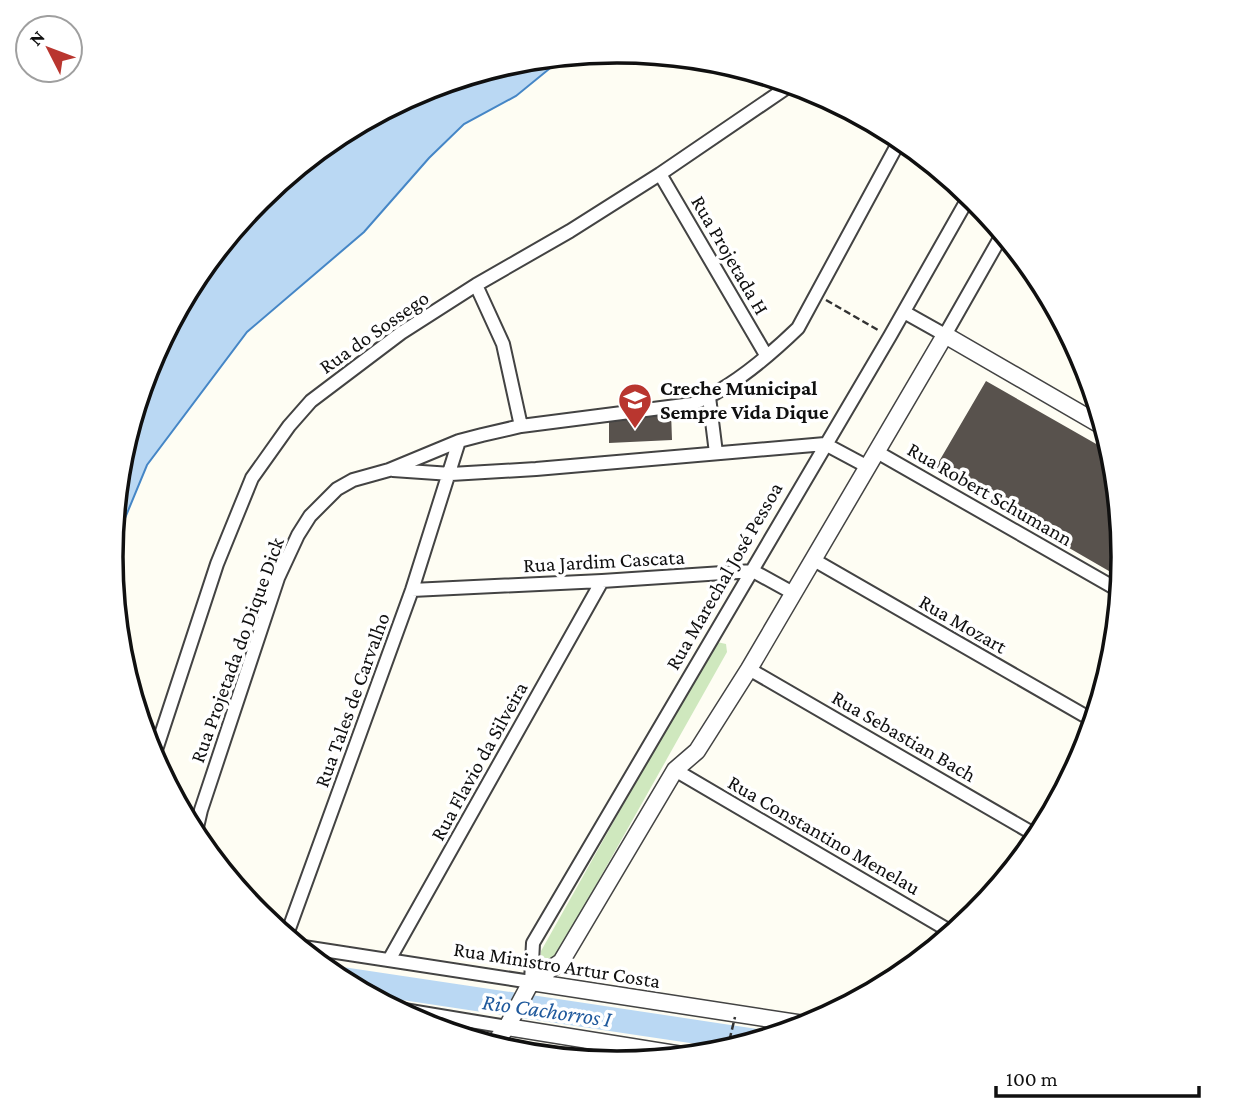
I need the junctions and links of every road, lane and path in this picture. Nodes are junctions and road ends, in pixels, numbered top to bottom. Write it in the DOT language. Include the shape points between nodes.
graph roads {
  1 [pos="781,91"];
  2 [pos="895,149"];
  3 [pos="660,174"];
  4 [pos="964,206"];
  5 [pos="998,242"];
  6 [pos="476,285"];
  7 [pos="817,295"];
  8 [pos="904,312"];
  9 [pos="945,335"];
  10 [pos="890,337"];
  11 [pos="766,355"];
  12 [pos="709,397"];
  13 [pos="1091,419"];
  14 [pos="521,426"];
  15 [pos="460,442"];
  16 [pos="825,444"];
  17 [pos="877,452"];
  18 [pos="716,453"];
  19 [pos="868,467"];
  20 [pos="389,470"];
  21 [pos="451,474"];
  22 [pos="814,560"];
  23 [pos="752,571"];
  24 [pos="602,581"];
  25 [pos="1110,585"];
  26 [pos="412,590"];
  27 [pos="793,593"];
  28 [pos="749,669"];
  29 [pos="1085,716"];
  30 [pos="159,740"];
  31 [pos="675,770"];
  32 [pos="199,820"];
  33 [pos="1029,830"];
  34 [pos="290,927"];
  35 [pos="944,927"];
  36 [pos="316,949"];
  37 [pos="389,960"];
  38 [pos="528,988"];
  39 [pos="425,1012"];
  40 [pos="735,1017"];
  41 [pos="511,1021"];
  42 [pos="784,1022"];
  43 [pos="499,1037"];
  44 [pos="507,1038"];
  45 [pos="730,1038"];
  46 [pos="655,1049"];
  1 -- 3 [label="street, Rua do Sossego"];
  2 -- 7 [label="street, Rua Projetada do Dique Dick"];
  3 -- 6 [label="street, Rua do Sossego"];
  3 -- 11 [label="street, Rua Projetada H"];
  4 -- 8 [label="street, Rua Marechal José Pessoa"];
  5 -- 9 [label="street, Rua Marechal José Pessoa"];
  6 -- 14 [label="street" via="503,344"];
  6 -- 30 [label="street, Rua do Sossego" via="401,333 311,401 252,478 217,564"];
  7 -- 10 [label="path"];
  7 -- 11 [label="street, Rua Projetada do Dique Dick" via="798,328"];
  8 -- 9 [label="street"];
  8 -- 10 [label="street, Rua Marechal José Pessoa"];
  9 -- 13 [label="street"];
  9 -- 17 [label="street, Rua Marechal José Pessoa"];
  10 -- 16 [label="street, Rua Marechal José Pessoa"];
  11 -- 12 [label="street, Rua Projetada do Dique Dick"];
  12 -- 14 [label="street, Rua Projetada do Dique Dick" via="692,404"];
  12 -- 18 [label="street"];
  14 -- 15 [label="street, Rua Projetada do Dique Dick"];
  15 -- 20 [label="street, Rua Projetada do Dique Dick"];
  15 -- 21 [label="street, Rua Tales de Carvalho"];
  16 -- 18 [label="street"];
  16 -- 19 [label="street"];
  16 -- 23 [label="street, Rua Marechal José Pessoa"];
  17 -- 19 [label="street, Rua Marechal José Pessoa"];
  17 -- 25 [label="street, Rua Robert Schumann"];
  18 -- 21 [label="street"];
  19 -- 22 [label="street, Rua Marechal José Pessoa"];
  20 -- 21 [label="street"];
  20 -- 32 [label="street, Rua Projetada do Dique Dick" via="337,489 298,535 278,578"];
  21 -- 26 [label="street, Rua Tales de Carvalho"];
  22 -- 27 [label="street, Rua Marechal José Pessoa"];
  22 -- 29 [label="street, Rua Mozart"];
  23 -- 24 [label="street, Rua Jardim Cascata"];
  23 -- 27 [label="street"];
  23 -- 38 [label="street, Rua Marechal José Pessoa" via="533,943"];
  24 -- 26 [label="street, Rua Jardim Cascata"];
  24 -- 37 [label="street, Rua Flavio da Silveira"];
  26 -- 34 [label="street, Rua Tales de Carvalho"];
  27 -- 28 [label="street, Rua Marechal José Pessoa"];
  28 -- 31 [label="street, Rua Marechal José Pessoa" via="697,751"];
  28 -- 33 [label="street, Rua Sebastian Bach"];
  31 -- 35 [label="street, Rua Constantino Menelau"];
  31 -- 38 [label="street, Rua Marechal José Pessoa" via="561,962"];
  36 -- 37 [label="street, Rua Ministro Artur Costa"];
  37 -- 38 [label="street, Rua Ministro Artur Costa"];
  38 -- 41 [label="street, Rua Marechal José Pessoa"];
  38 -- 42 [label="street, Rua Ministro Artur Costa"];
  39 -- 41 [label="street"];
  40 -- 45 [label="path, bridge"];
  41 -- 43 [label="street, Rua Marechal José Pessoa"];
  41 -- 44 [label="street, Rua Marechal José Pessoa"];
  41 -- 46 [label="street"];
}
